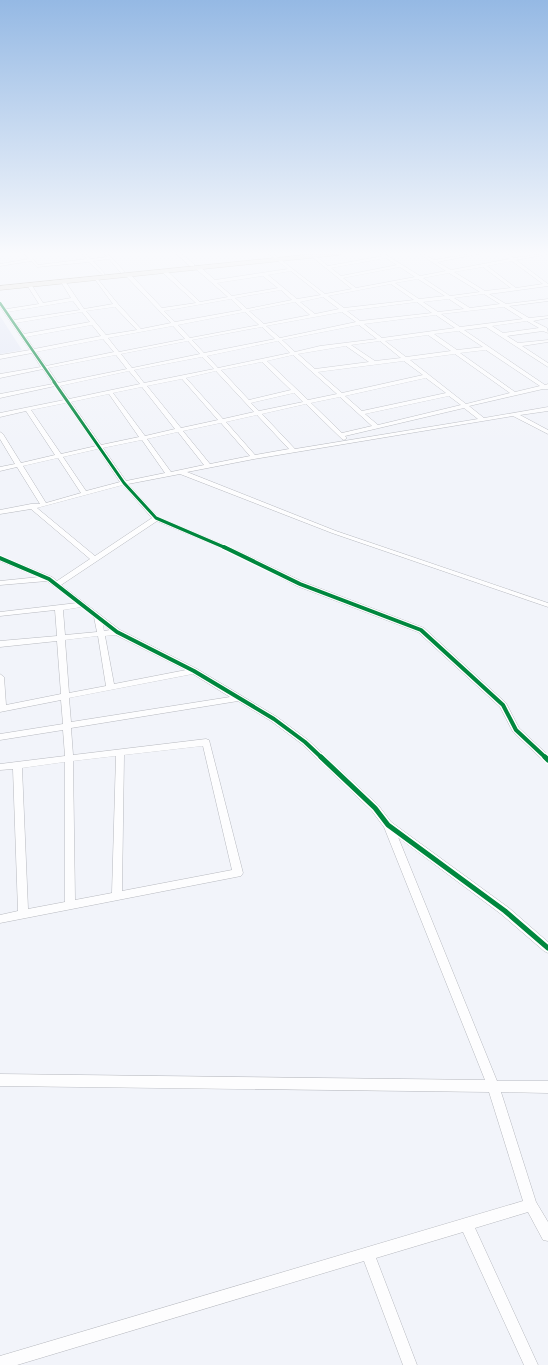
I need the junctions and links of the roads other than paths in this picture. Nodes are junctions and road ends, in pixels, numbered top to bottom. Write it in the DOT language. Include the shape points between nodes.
graph roads {
  1 [pos="9,317"];
  2 [pos="44,317"];
  3 [pos="88,317"];
  4 [pos="128,317"];
  5 [pos="168,317"];
  6 [pos="214,317"];
  7 [pos="252,317"];
  8 [pos="309,317"];
  9 [pos="352,317"];
  10 [pos="408,317"];
  11 [pos="441,317"];
  12 [pos="521,317"];
  13 [pos="548,317"];
  14 [pos="527,320"];
  15 [pos="13,322"];
  16 [pos="93,323"];
  17 [pos="360,323"];
  18 [pos="175,324"];
  19 [pos="262,325"];
  20 [pos="487,325"];
  21 [pos="459,329"];
  22 [pos="546,330"];
  23 [pos="141,331"];
  24 [pos="429,333"];
  25 [pos="503,335"];
  26 [pos="23,336"];
  27 [pos="105,338"];
  28 [pos="189,340"];
  29 [pos="279,340"];
  30 [pos="381,340"];
  31 [pos="548,341"];
  32 [pos="346,344"];
  33 [pos="518,345"];
  34 [pos="487,348"];
  35 [pos="33,351"];
  36 [pos="456,352"];
  37 [pos="118,353"];
  38 [pos="294,353"];
  39 [pos="204,355"];
  40 [pos="0,357"];
  41 [pos="405,358"];
  42 [pos="264,361"];
  43 [pos="374,363"];
  44 [pos="548,365"];
  45 [pos="44,368"];
  46 [pos="131,370"];
  47 [pos="313,370"];
  48 [pos="218,371"];
  49 [pos="0,376"];
  50 [pos="428,376"];
  51 [pos="184,378"];
  52 [pos="56,384"];
  53 [pos="144,386"];
  54 [pos="547,387"];
  55 [pos="296,391"];
  56 [pos="110,392"];
  57 [pos="450,394"];
  58 [pos="514,394"];
  59 [pos="340,395"];
  60 [pos="0,396"];
  61 [pos="67,401"];
  62 [pos="247,402"];
  63 [pos="308,402"];
  64 [pos="464,405"];
  65 [pos="548,408"];
  66 [pos="27,409"];
  67 [pos="258,413"];
  68 [pos="361,413"];
  69 [pos="513,414"];
  70 [pos="0,415"];
  71 [pos="482,419"];
  72 [pos="223,420"];
  73 [pos="377,427"];
  74 [pos="179,430"];
  75 [pos="548,432"];
  76 [pos="0,434"];
  77 [pos="341,435"];
  78 [pos="143,438"];
  79 [pos="349,442"];
  80 [pos="99,447"];
  81 [pos="294,451"];
  82 [pos="59,456"];
  83 [pos="254,457"];
  84 [pos="18,465"];
  85 [pos="208,466"];
  86 [pos="0,468"];
  87 [pos="181,472"];
  88 [pos="170,474"];
  89 [pos="124,483"];
  90 [pos="85,494"];
  91 [pos="44,505"];
  92 [pos="31,506"];
  93 [pos="0,512"];
  94 [pos="156,518"];
  95 [pos="0,558"];
  96 [pos="94,560"];
  97 [pos="49,579"];
  98 [pos="0,583"];
  99 [pos="56,585"];
  100 [pos="84,605"];
  101 [pos="548,605"];
  102 [pos="59,608"];
  103 [pos="0,614"];
  104 [pos="98,616"];
  105 [pos="117,632"];
  106 [pos="101,634"];
  107 [pos="61,638"];
  108 [pos="0,644"];
  109 [pos="194,671"];
  110 [pos="0,676"];
  111 [pos="110,687"];
  112 [pos="65,696"];
  113 [pos="239,698"];
  114 [pos="1,708"];
  115 [pos="67,726"];
  116 [pos="0,737"];
  117 [pos="120,752"];
  118 [pos="69,758"];
  119 [pos="548,760"];
  120 [pos="17,764"];
  121 [pos="0,766"];
  122 [pos="388,825"];
  123 [pos="117,897"];
  124 [pos="70,906"];
  125 [pos="23,915"];
  126 [pos="0,919"];
  127 [pos="548,948"];
  128 [pos="0,1080"];
  129 [pos="493,1086"];
  130 [pos="548,1087"];
  131 [pos="531,1205"];
  132 [pos="466,1224"];
  133 [pos="548,1235"];
  134 [pos="368,1254"];
  135 [pos="0,1363"];
  136 [pos="410,1365"];
  137 [pos="531,1365"];
  1 -- 15 [label="street"];
  2 -- 15 [label="street"];
  3 -- 16 [label="street"];
  4 -- 23 [label="street"];
  5 -- 18 [label="street"];
  6 -- 18 [label="street"];
  7 -- 19 [label="street"];
  8 -- 19 [label="street"];
  9 -- 17 [label="street"];
  10 -- 17 [label="street"];
  11 -- 21 [label="street"];
  12 -- 14 [label="street"];
  13 -- 14 [label="street"];
  14 -- 20 [label="street"];
  14 -- 22 [label="street"];
  15 -- 26 [label="street"];
  16 -- 26 [label="street"];
  16 -- 27 [label="street"];
  17 -- 29 [label="street"];
  17 -- 30 [label="street"];
  18 -- 23 [label="street"];
  18 -- 28 [label="street"];
  19 -- 28 [label="street"];
  19 -- 29 [label="street"];
  20 -- 21 [label="street"];
  20 -- 25 [label="street"];
  21 -- 24 [label="street"];
  21 -- 34 [label="street"];
  22 -- 25 [label="street"];
  23 -- 27 [label="street"];
  24 -- 30 [label="street"];
  24 -- 36 [label="street"];
  25 -- 33 [label="street"];
  26 -- 35 [label="street"];
  27 -- 35 [label="street"];
  27 -- 37 [label="street"];
  28 -- 37 [label="street"];
  28 -- 39 [label="street"];
  29 -- 38 [label="street"];
  29 -- 39 [label="street"];
  30 -- 32 [label="street"];
  30 -- 41 [label="street"];
  31 -- 33 [label="street"];
  32 -- 38 [label="street"];
  32 -- 43 [label="street"];
  33 -- 44 [label="street"];
  34 -- 36 [label="street"];
  34 -- 54 [label="street"];
  35 -- 40 [label="street"];
  35 -- 45 [label="street"];
  36 -- 41 [label="street"];
  36 -- 58 [label="street"];
  37 -- 45 [label="street"];
  37 -- 46 [label="street"];
  38 -- 42 [label="street"];
  38 -- 47 [label="street"];
  39 -- 46 [label="street"];
  39 -- 48 [label="street"];
  41 -- 43 [label="street"];
  41 -- 50 [label="street"];
  42 -- 48 [label="street"];
  42 -- 55 [label="street"];
  43 -- 47 [label="street"];
  45 -- 49 [label="street"];
  45 -- 52 [label="street"];
  46 -- 52 [label="street"];
  46 -- 53 [label="street"];
  47 -- 59 [label="street"];
  48 -- 51 [label="street"];
  48 -- 62 [label="street"];
  50 -- 57 [label="street"];
  50 -- 59 [label="street"];
  51 -- 53 [label="street"];
  51 -- 72 [label="street"];
  52 -- 60 [label="street"];
  52 -- 61 [label="street"];
  53 -- 56 [label="street"];
  53 -- 74 [label="street"];
  54 -- 58 [label="street"];
  55 -- 62 [label="street"];
  55 -- 63 [label="street"];
  56 -- 61 [label="street"];
  56 -- 78 [label="street"];
  57 -- 64 [label="street"];
  57 -- 68 [label="street"];
  58 -- 64 [label="street"];
  59 -- 63 [label="street"];
  59 -- 68 [label="street"];
  61 -- 66 [label="street"];
  61 -- 80 [label="street"];
  62 -- 67 [label="street"];
  63 -- 67 [label="street"];
  63 -- 77 [label="street"];
  64 -- 71 [label="street"];
  64 -- 73 [label="street"];
  65 -- 69 [label="street"];
  66 -- 70 [label="street"];
  66 -- 82 [label="street"];
  67 -- 72 [label="street"];
  67 -- 81 [label="street"];
  68 -- 73 [label="street"];
  69 -- 71 [label="street"];
  69 -- 75 [label="street"];
  71 -- 79 [label="street"];
  72 -- 74 [label="street"];
  72 -- 83 [label="street"];
  73 -- 77 [label="street"];
  74 -- 78 [label="street"];
  74 -- 85 [label="street"];
  76 -- 84 [label="street"];
  77 -- 79 [label="street"];
  78 -- 80 [label="street"];
  78 -- 88 [label="street"];
  79 -- 81 [label="street"];
  80 -- 82 [label="street"];
  80 -- 89 [label="street"];
  81 -- 83 [label="street"];
  82 -- 84 [label="street"];
  82 -- 90 [label="street"];
  83 -- 85 [label="street"];
  84 -- 86 [label="street"];
  84 -- 91 [label="street"];
  85 -- 87 [label="street"];
  87 -- 88 [label="street"];
  87 -- 101 [label="street" via="334,532"];
  88 -- 89 [label="street"];
  89 -- 90 [label="street"];
  89 -- 94 [label="street"];
  90 -- 91 [label="street"];
  91 -- 92 [label="street"];
  92 -- 93 [label="street"];
  92 -- 96 [label="street"];
  94 -- 96 [label="street"];
  94 -- 119 [label="street" via="236,552 300,584 421,630 503,705 516,730"];
  95 -- 97 [label="street"];
  96 -- 99 [label="street"];
  97 -- 98 [label="street"];
  97 -- 99 [label="street"];
  99 -- 100 [label="street"];
  100 -- 102 [label="street"];
  100 -- 104 [label="street"];
  102 -- 103 [label="street"];
  102 -- 107 [label="street"];
  104 -- 105 [label="street"];
  104 -- 106 [label="street"];
  105 -- 106 [label="street"];
  105 -- 109 [label="street"];
  106 -- 107 [label="street"];
  106 -- 111 [label="street"];
  107 -- 108 [label="street"];
  107 -- 112 [label="street"];
  109 -- 111 [label="street"];
  109 -- 113 [label="street"];
  110 -- 114 [label="street"];
  111 -- 112 [label="street"];
  112 -- 114 [label="street"];
  112 -- 115 [label="street"];
  113 -- 115 [label="street"];
  113 -- 122 [label="street" via="305,742 375,808"];
  115 -- 116 [label="street"];
  115 -- 118 [label="street"];
  117 -- 118 [label="street"];
  117 -- 123 [label="street"];
  117 -- 123 [label="street" via="206,742 238,873"];
  118 -- 120 [label="street"];
  118 -- 124 [label="street"];
  120 -- 121 [label="street"];
  120 -- 125 [label="street"];
  122 -- 127 [label="street" via="505,911"];
  122 -- 129 [label="street"];
  123 -- 124 [label="street"];
  124 -- 125 [label="street"];
  125 -- 126 [label="street"];
  128 -- 129 [label="street"];
  129 -- 130 [label="street"];
  129 -- 131 [label="street"];
  131 -- 132 [label="street"];
  131 -- 133 [label="street"];
  132 -- 134 [label="street"];
  132 -- 137 [label="street"];
  134 -- 135 [label="street"];
  134 -- 136 [label="street"];
}
